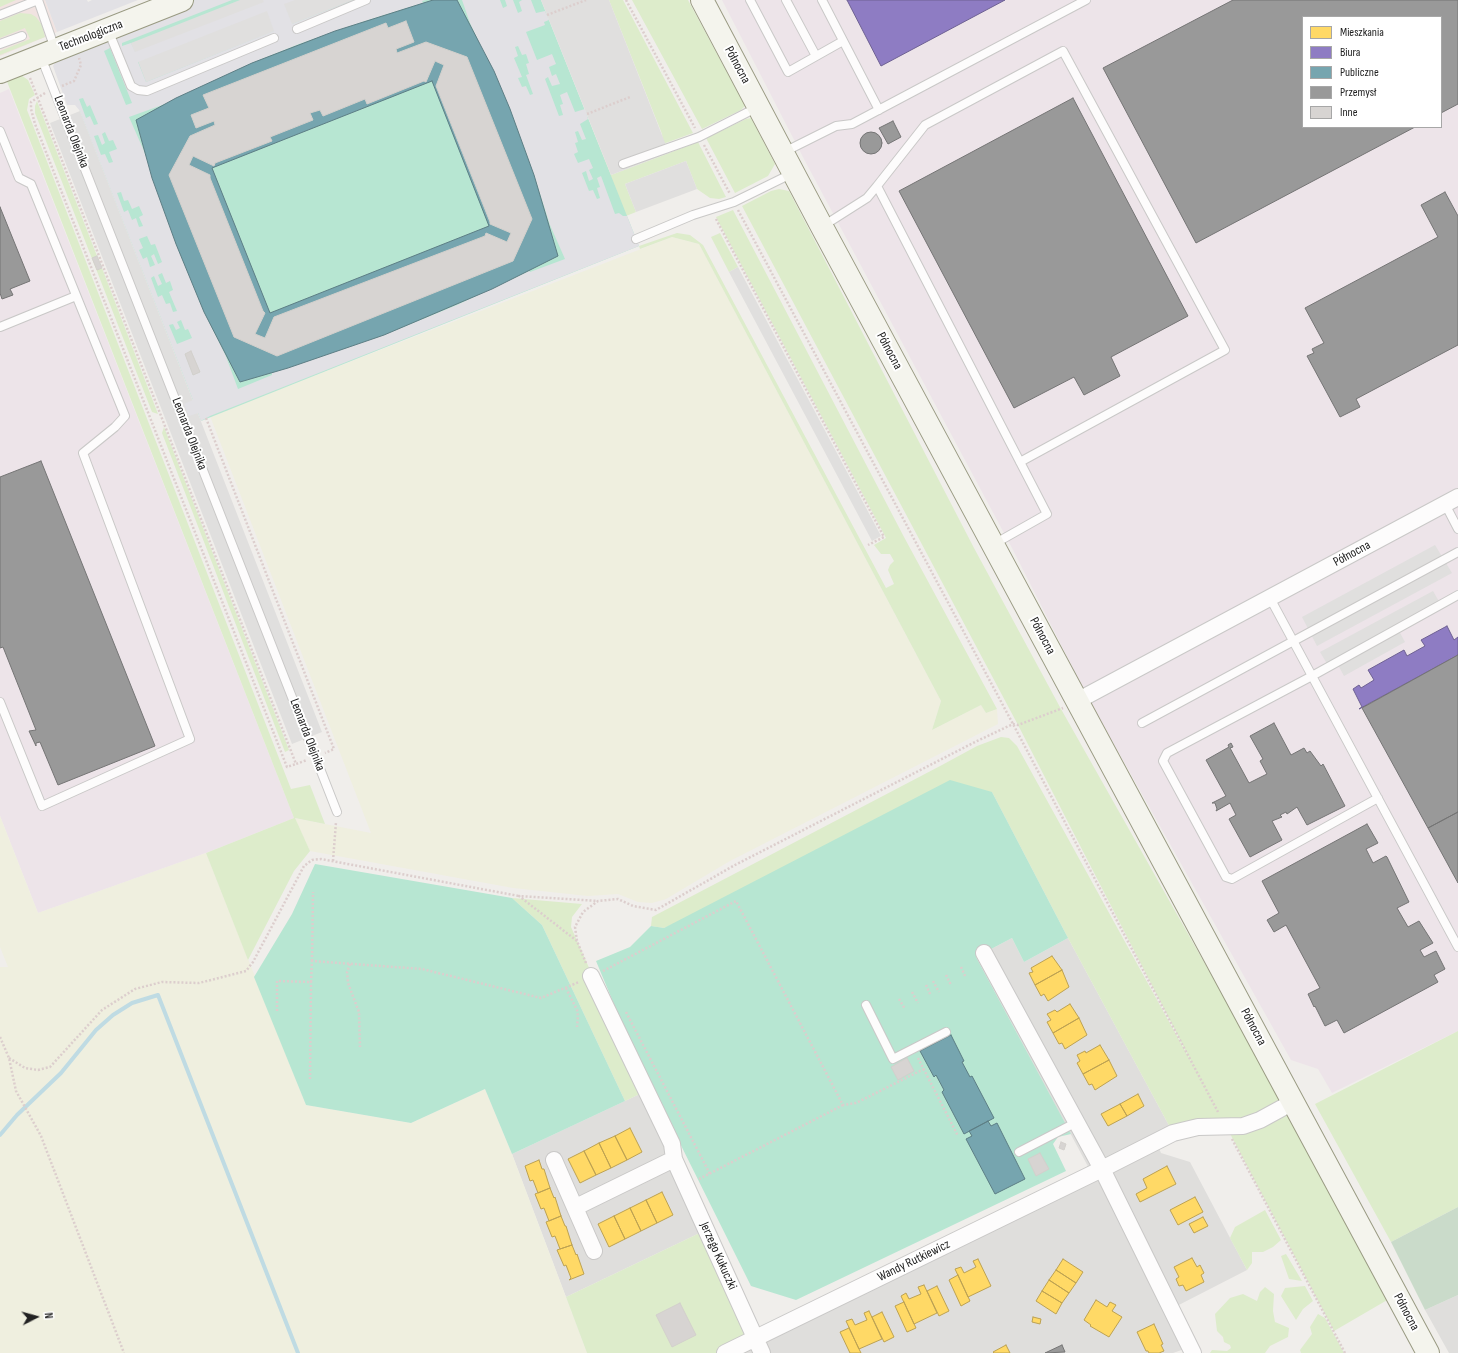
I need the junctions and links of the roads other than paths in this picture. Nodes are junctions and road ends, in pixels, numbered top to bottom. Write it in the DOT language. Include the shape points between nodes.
graph roads {
  1 [pos="38,0"];
  2 [pos="182,0"];
  3 [pos="366,0"];
  4 [pos="702,0"];
  5 [pos="750,0"];
  6 [pos="786,0"];
  7 [pos="822,0"];
  8 [pos="1086,0"];
  9 [pos="0,15"];
  10 [pos="297,29"];
  11 [pos="108,30"];
  12 [pos="22,36"];
  13 [pos="274,38"];
  14 [pos="843,41"];
  15 [pos="0,44"];
  16 [pos="48,53"];
  17 [pos="816,56"];
  18 [pos="0,72"];
  19 [pos="759,106"];
  20 [pos="879,110"];
  21 [pos="0,131"];
  22 [pos="783,152"];
  23 [pos="623,164"];
  24 [pos="794,173"];
  25 [pos="877,186"];
  26 [pos="822,227"];
  27 [pos="636,239"];
  28 [pos="76,296"];
  29 [pos="0,326"];
  30 [pos="1020,462"];
  31 [pos="1451,500"];
  32 [pos="1458,529"];
  33 [pos="993,544"];
  34 [pos="1458,552"];
  35 [pos="1458,595"];
  36 [pos="1270,598"];
  37 [pos="1294,642"];
  38 [pos="1312,676"];
  39 [pos="1077,701"];
  40 [pos="0,702"];
  41 [pos="1142,723"];
  42 [pos="1378,798"];
  43 [pos="337,812"];
  44 [pos="1458,947"];
  45 [pos="984,953"];
  46 [pos="598,973"];
  47 [pos="866,1005"];
  48 [pos="946,1032"];
  49 [pos="1293,1102"];
  50 [pos="1076,1122"];
  51 [pos="1019,1152"];
  52 [pos="674,1158"];
  53 [pos="554,1160"];
  54 [pos="1102,1169"];
  55 [pos="576,1207"];
  56 [pos="594,1251"];
  57 [pos="755,1338"];
  58 [pos="725,1353"];
  59 [pos="762,1353"];
  60 [pos="1193,1353"];
  61 [pos="1428,1353"];
  1 -- 9 [label="lane"];
  1 -- 16 [label="lane, Leonarda Olejnika"];
  2 -- 11 [label="street, Technologiczna"];
  3 -- 10 [label="lane"];
  4 -- 19 [label="street, Północna"];
  5 -- 17 [label="lane" via="788,72"];
  6 -- 17 [label="lane"];
  7 -- 14 [label="lane"];
  8 -- 20 [label="lane"];
  11 -- 13 [label="lane" via="131,86 138,90 147,90"];
  11 -- 16 [label="street, Technologiczna"];
  12 -- 15 [label="lane"];
  14 -- 17 [label="lane"];
  14 -- 20 [label="lane"];
  16 -- 18 [label="street, Technologiczna"];
  16 -- 43 [label="lane, Leonarda Olejnika"];
  19 -- 22 [label="street, Północna"];
  19 -- 23 [label="lane" via="699,136"];
  20 -- 22 [label="lane" via="852,124 836,126"];
  21 -- 28 [label="lane" via="19,178 31,184"];
  22 -- 24 [label="street, Północna"];
  24 -- 26 [label="street, Północna"];
  24 -- 27 [label="lane" via="734,202"];
  25 -- 26 [label="lane" via="868,198"];
  25 -- 30 [label="lane"];
  25 -- 30 [label="lane" via="925,125 1063,51 1224,350"];
  26 -- 33 [label="street, Północna"];
  28 -- 29 [label="lane"];
  28 -- 40 [label="lane" via="124,416 115,427 83,453 190,739 42,806"];
  30 -- 33 [label="lane" via="1047,514"];
  31 -- 32 [label="lane"];
  31 -- 36 [label="street, Północna"];
  33 -- 39 [label="street, Północna"];
  34 -- 37 [label="lane"];
  35 -- 38 [label="lane"];
  36 -- 37 [label="lane"];
  36 -- 39 [label="street, Północna"];
  37 -- 38 [label="lane"];
  37 -- 41 [label="lane"];
  38 -- 42 [label="lane"];
  38 -- 42 [label="lane" via="1167,753 1163,761 1226,877 1232,879"];
  39 -- 49 [label="street, Północna"];
  42 -- 44 [label="lane"];
  45 -- 50 [label="street"];
  46 -- 52 [label="street, Jerzego Kukuczki" via="672,1144"];
  47 -- 48 [label="lane" via="893,1059"];
  49 -- 54 [label="street, Wandy Rutkiewicz" via="1252,1123 1237,1127 1198,1127 1172,1133"];
  49 -- 61 [label="street, Północna"];
  50 -- 51 [label="lane"];
  50 -- 54 [label="street"];
  52 -- 55 [label="street"];
  52 -- 57 [label="street, Jerzego Kukuczki"];
  53 -- 55 [label="street"];
  54 -- 57 [label="street, Wandy Rutkiewicz"];
  54 -- 60 [label="street"];
  55 -- 56 [label="street"];
  57 -- 58 [label="street, Wandy Rutkiewicz"];
  57 -- 59 [label="street, Jerzego Kukuczki"];
}
